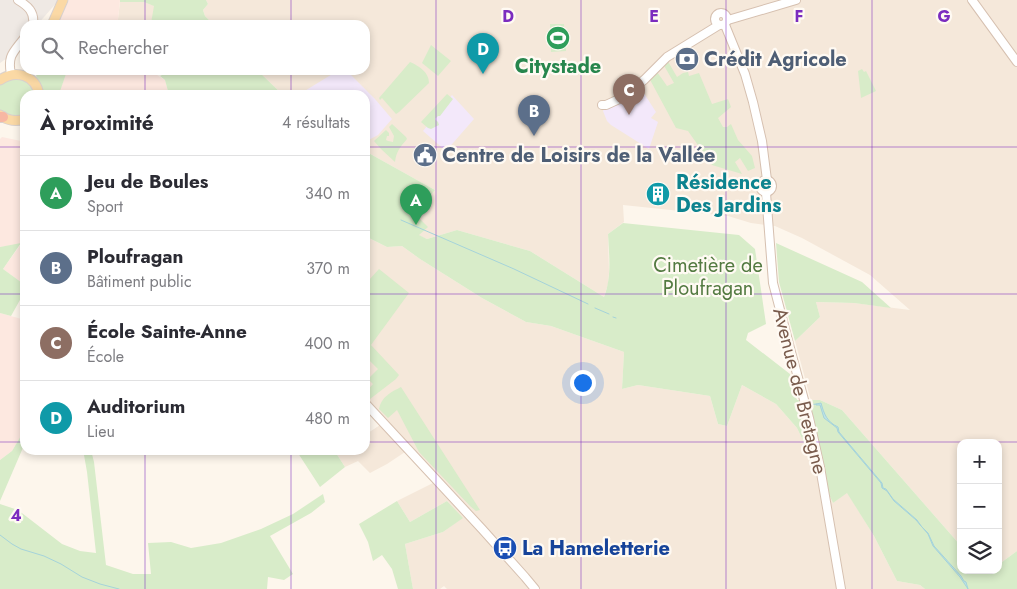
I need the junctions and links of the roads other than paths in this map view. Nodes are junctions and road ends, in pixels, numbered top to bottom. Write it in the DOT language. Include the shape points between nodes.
graph roads {
  1 [pos="18,0"];
  2 [pos="62,0"];
  3 [pos="796,0"];
  4 [pos="972,0"];
  5 [pos="34,20"];
  6 [pos="54,20"];
  7 [pos="724,24"];
  8 [pos="20,43"];
  9 [pos="1017,62"];
  10 [pos="11,74"];
  11 [pos="20,75"];
  12 [pos="31,75"];
  13 [pos="0,80"];
  14 [pos="38,90"];
  15 [pos="602,105"];
  16 [pos="1,116"];
  17 [pos="20,120"];
  18 [pos="370,408"];
  19 [pos="535,589"];
  20 [pos="841,589"];
  1 -- 5 [label="street" via="32,11"];
  2 -- 6 [label="main road"];
  3 -- 7 [label="street"];
  4 -- 9 [label="street"];
  7 -- 15 [label="street" via="667,57 617,100"];
  7 -- 20 [label="street, Avenue de Bretagne" via="745,74 761,136 767,180 760,186 766,193 773,283 818,457"];
  8 -- 10 [label="street" via="9,63"];
  10 -- 11 [label="main road"];
  10 -- 13 [label="main road"];
  12 -- 14 [label="main road"];
  16 -- 17 [label="main road"];
  18 -- 19 [label="street"];
}
